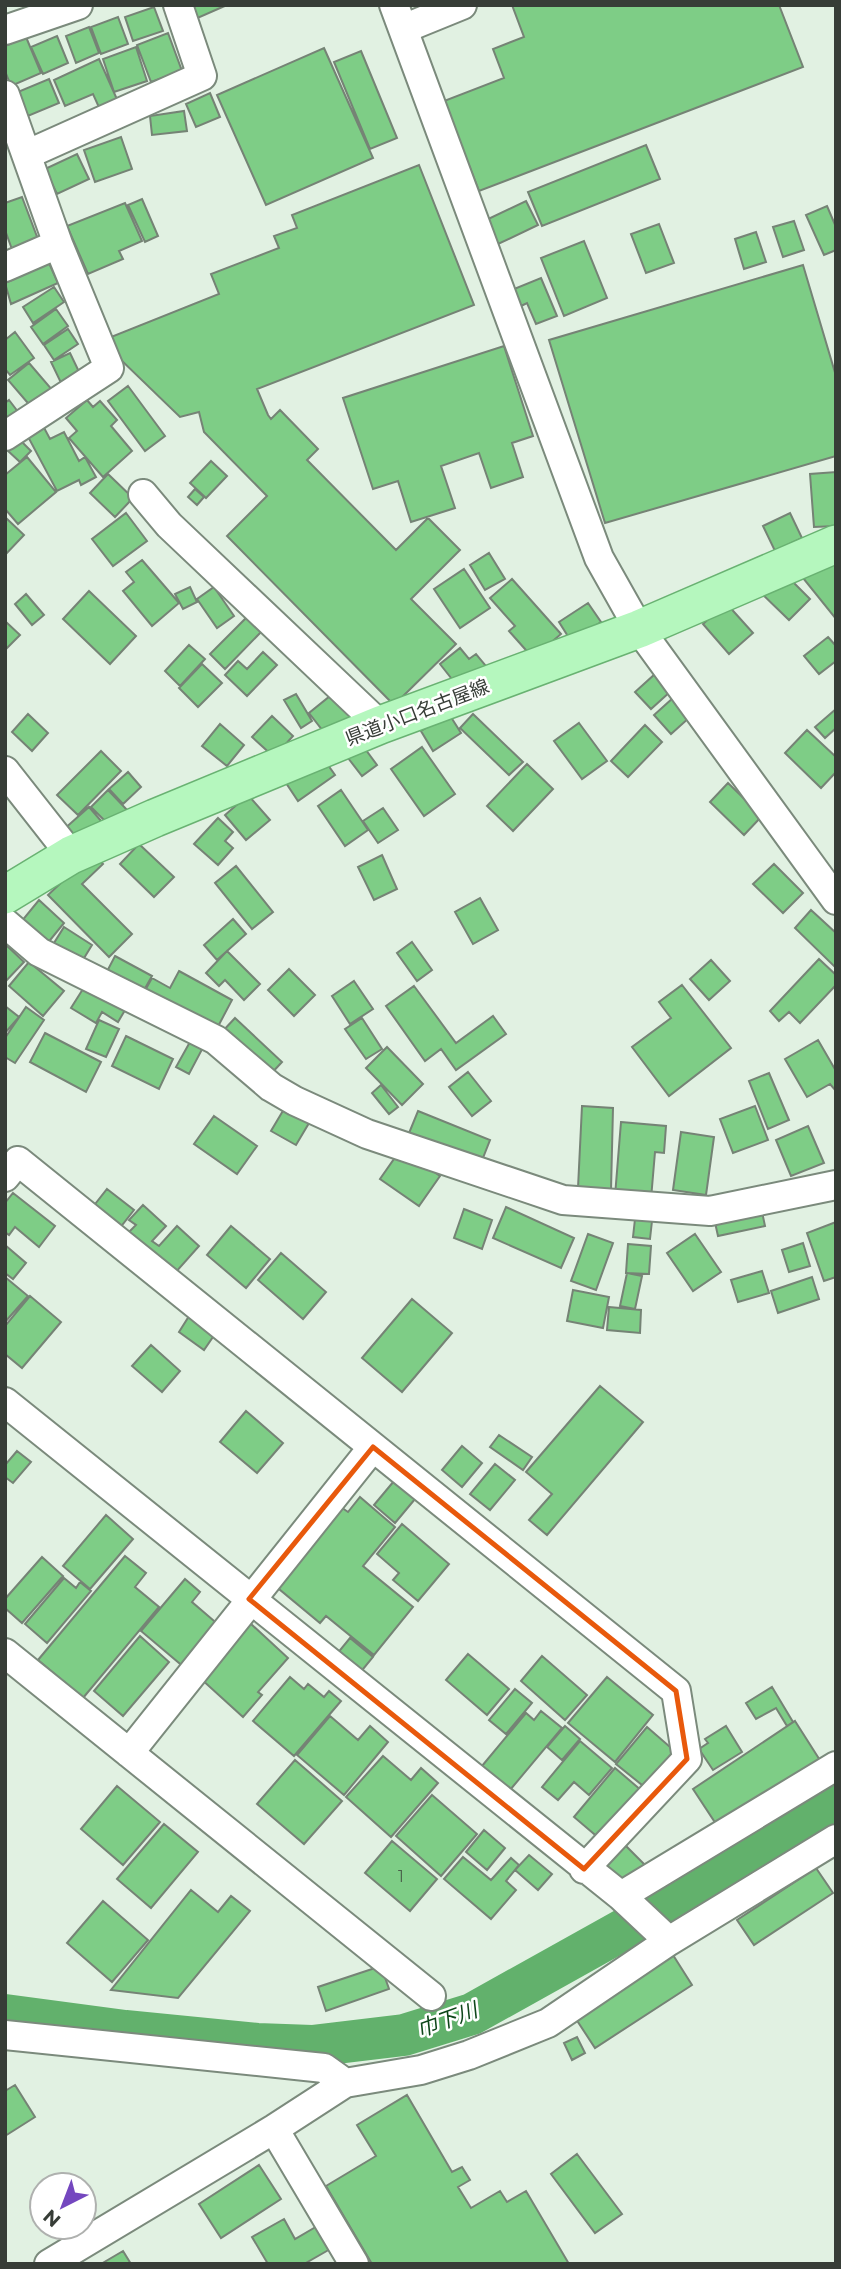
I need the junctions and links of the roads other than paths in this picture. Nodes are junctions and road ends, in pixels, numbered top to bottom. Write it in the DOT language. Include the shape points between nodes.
graph roads {
  1 [pos="78,5"];
  2 [pos="178,5"];
  3 [pos="461,5"];
  4 [pos="398,17"];
  5 [pos="5,30"];
  6 [pos="5,95"];
  7 [pos="28,154"];
  8 [pos="58,244"];
  9 [pos="5,267"];
  10 [pos="5,436"];
  11 [pos="143,494"];
  12 [pos="836,544"];
  13 [pos="639,629"];
  14 [pos="380,726"];
  15 [pos="5,771"];
  16 [pos="71,855"];
  17 [pos="5,895"];
  18 [pos="836,900"];
  19 [pos="5,923"];
  20 [pos="5,1177"];
  21 [pos="836,1185"];
  22 [pos="5,1402"];
  23 [pos="373,1447"];
  24 [pos="249,1599"];
  25 [pos="5,1653"];
  26 [pos="129,1753"];
  27 [pos="836,1766"];
  28 [pos="836,1839"];
  29 [pos="584,1869"];
  30 [pos="624,1899"];
  31 [pos="666,1938"];
  32 [pos="431,1996"];
  33 [pos="5,2035"];
  34 [pos="345,2083"];
  35 [pos="274,2129"];
  36 [pos="49,2264"];
  37 [pos="354,2264"];
  1 -- 5 [label="street"];
  2 -- 7 [label="street" via="202,76"];
  3 -- 4 [label="street"];
  4 -- 13 [label="street" via="599,558"];
  6 -- 7 [label="street"];
  7 -- 8 [label="street"];
  8 -- 9 [label="street"];
  8 -- 10 [label="street" via="109,368"];
  11 -- 14 [label="street" via="169,525"];
  12 -- 13 [label="main road, 県道小口名古屋線"];
  13 -- 14 [label="main road, 県道小口名古屋線"];
  13 -- 18 [label="street"];
  14 -- 16 [label="main road, 県道小口名古屋線"];
  15 -- 16 [label="street"];
  16 -- 17 [label="main road, 県道小口名古屋線"];
  19 -- 21 [label="street" via="39,952 216,1040 271,1087 295,1101 367,1134 563,1200 710,1211"];
  20 -- 23 [label="street" via="18,1161"];
  22 -- 24 [label="street"];
  23 -- 24 [label="street"];
  23 -- 29 [label="street" via="676,1691 687,1759"];
  24 -- 26 [label="street"];
  24 -- 29 [label="street"];
  25 -- 26 [label="street"];
  26 -- 32 [label="street"];
  27 -- 30 [label="street"];
  28 -- 31 [label="street"];
  29 -- 30 [label="street"];
  30 -- 31 [label="street"];
  31 -- 34 [label="street" via="548,2023 421,2070"];
  33 -- 34 [label="street" via="324,2068"];
  34 -- 35 [label="street"];
  35 -- 36 [label="street"];
  35 -- 37 [label="street"];
}
